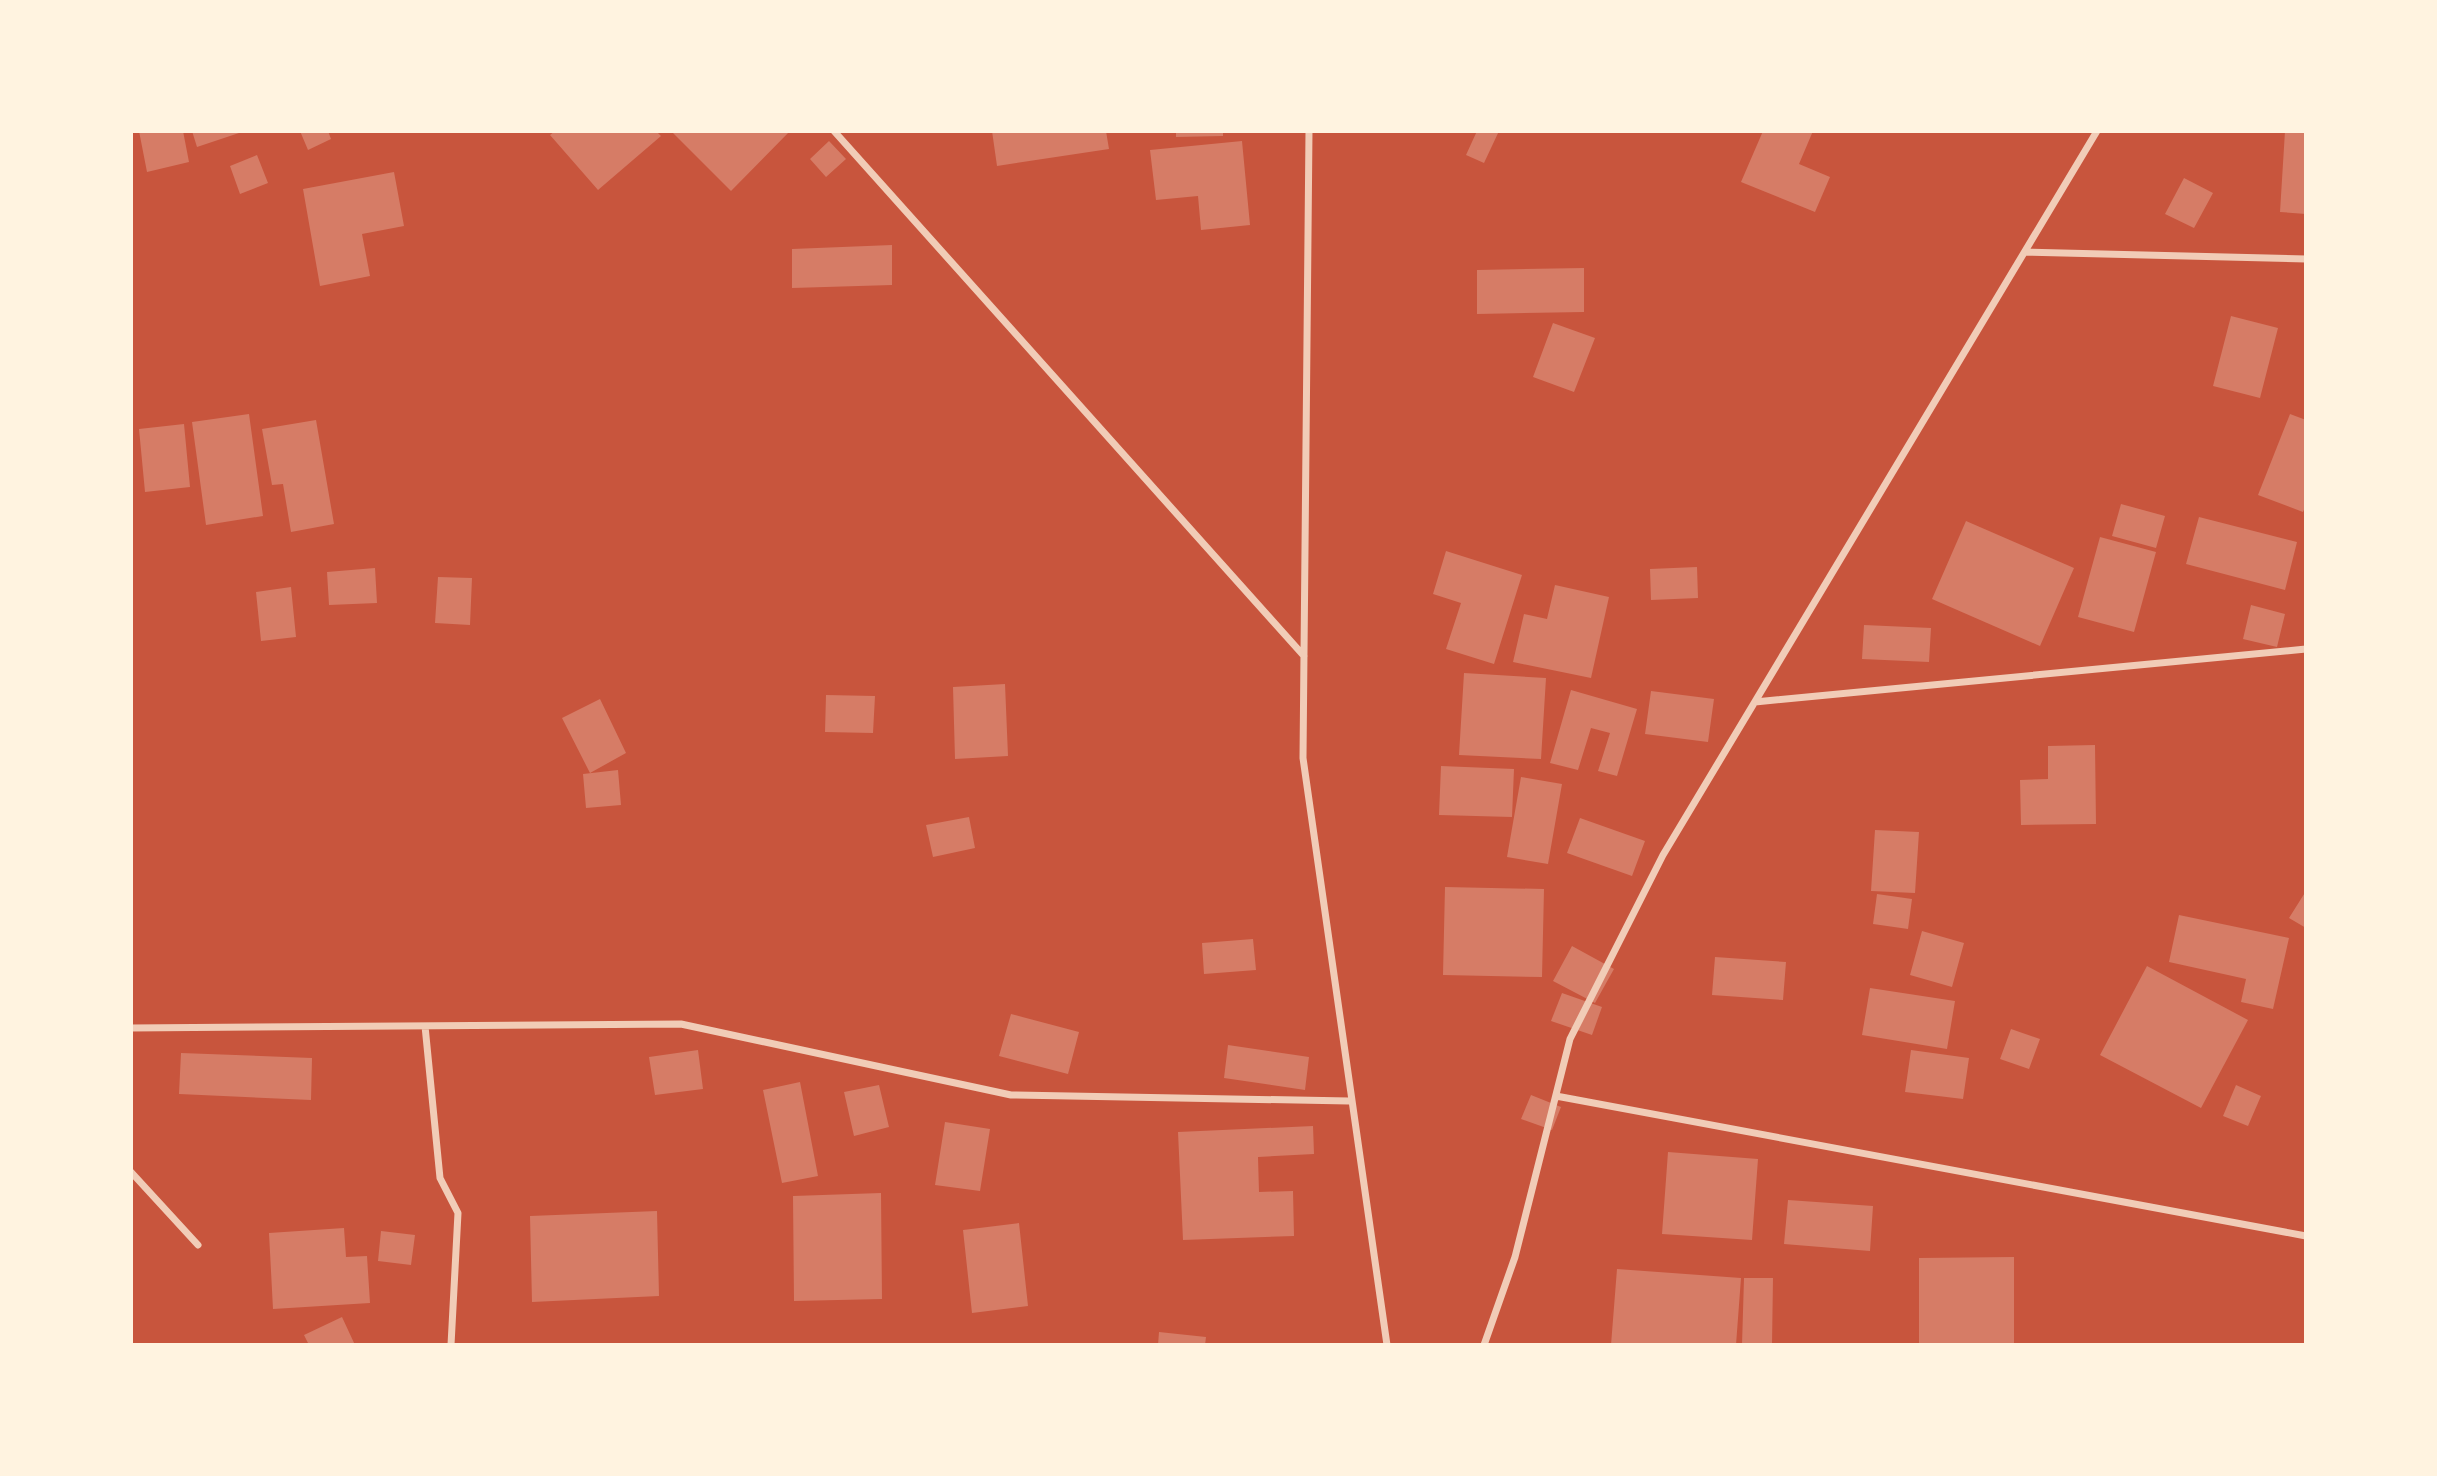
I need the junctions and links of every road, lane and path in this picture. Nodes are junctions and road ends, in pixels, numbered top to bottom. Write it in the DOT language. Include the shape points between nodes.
graph roads {
  1 [pos="834,131"];
  2 [pos="1309,131"];
  3 [pos="2097,131"];
  4 [pos="2025,252"];
  5 [pos="2306,259"];
  6 [pos="2306,649"];
  7 [pos="1304,656"];
  8 [pos="1755,702"];
  9 [pos="425,1026"];
  10 [pos="131,1028"];
  11 [pos="1556,1096"];
  12 [pos="1349,1101"];
  13 [pos="131,1172"];
  14 [pos="2306,1236"];
  15 [pos="198,1245"];
  16 [pos="451,1345"];
  17 [pos="1387,1345"];
  18 [pos="1484,1345"];
  1 -- 7 [label="street"];
  2 -- 7 [label="street"];
  3 -- 4 [label="street"];
  4 -- 5 [label="street"];
  4 -- 8 [label="street"];
  6 -- 8 [label="street"];
  7 -- 12 [label="street" via="1303,758"];
  8 -- 11 [label="street" via="1651,878 1570,1040"];
  9 -- 10 [label="street"];
  9 -- 12 [label="street" via="681,1024 1011,1096"];
  9 -- 16 [label="street" via="440,1178 458,1213"];
  11 -- 14 [label="street"];
  11 -- 18 [label="street" via="1515,1257"];
  12 -- 17 [label="street"];
  13 -- 15 [label="street"];
}
